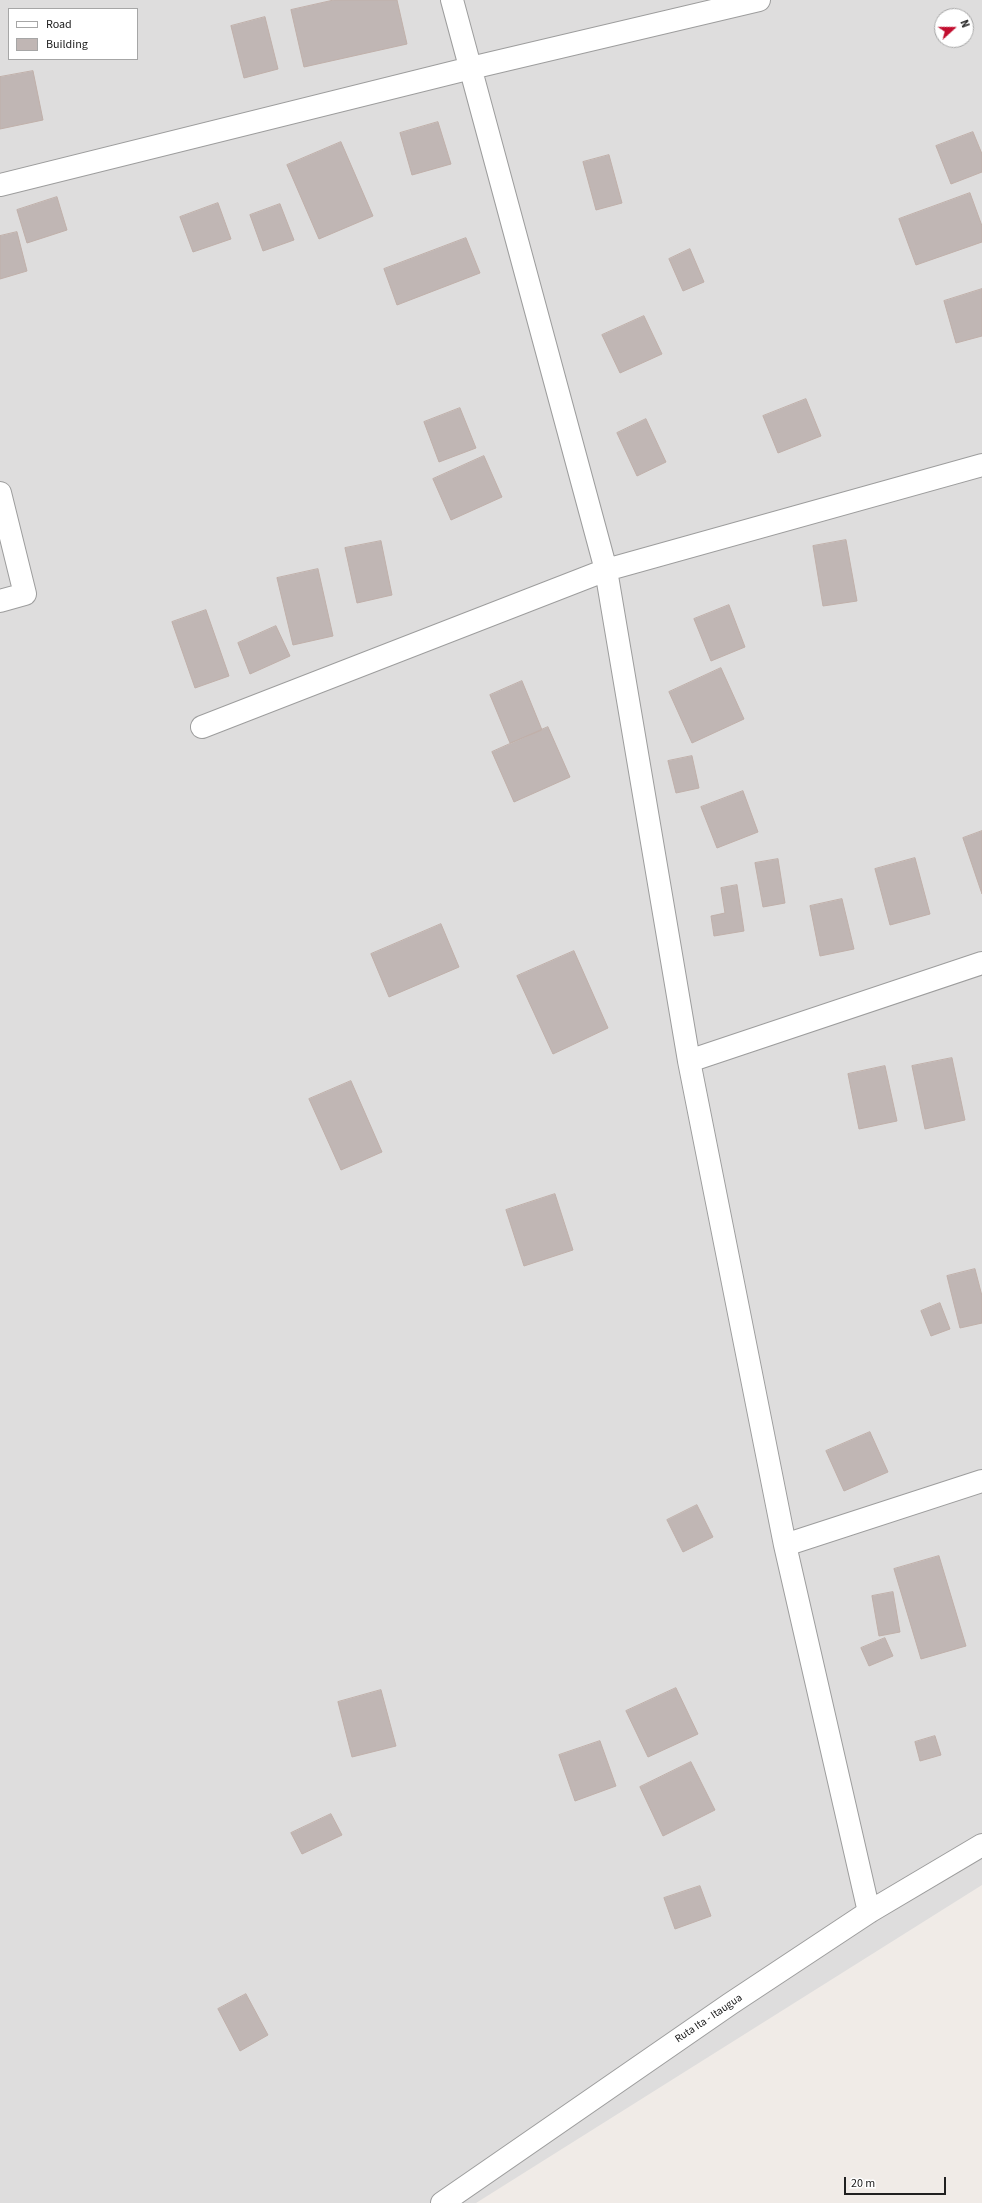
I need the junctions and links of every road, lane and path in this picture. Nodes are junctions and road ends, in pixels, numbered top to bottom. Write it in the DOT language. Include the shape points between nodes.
graph roads {
  1 [pos="452,0"];
  2 [pos="759,0"];
  3 [pos="471,68"];
  4 [pos="0,184"];
  5 [pos="982,465"];
  6 [pos="0,494"];
  7 [pos="606,570"];
  8 [pos="0,601"];
  9 [pos="202,727"];
  10 [pos="982,963"];
  11 [pos="689,1062"];
  12 [pos="982,1481"];
  13 [pos="785,1545"];
  14 [pos="982,1845"];
  15 [pos="869,1912"];
  16 [pos="442,2203"];
  1 -- 3 [label="street"];
  2 -- 3 [label="street"];
  3 -- 4 [label="street"];
  3 -- 7 [label="street"];
  5 -- 7 [label="street"];
  6 -- 8 [label="street" via="25,594"];
  7 -- 9 [label="street"];
  7 -- 11 [label="street"];
  10 -- 11 [label="street"];
  11 -- 13 [label="street"];
  12 -- 13 [label="street"];
  13 -- 15 [label="street"];
  14 -- 15 [label="street, Ruta Ita - Itaugua"];
  15 -- 16 [label="street, Ruta Ita - Itaugua" via="730,2004"];
}
